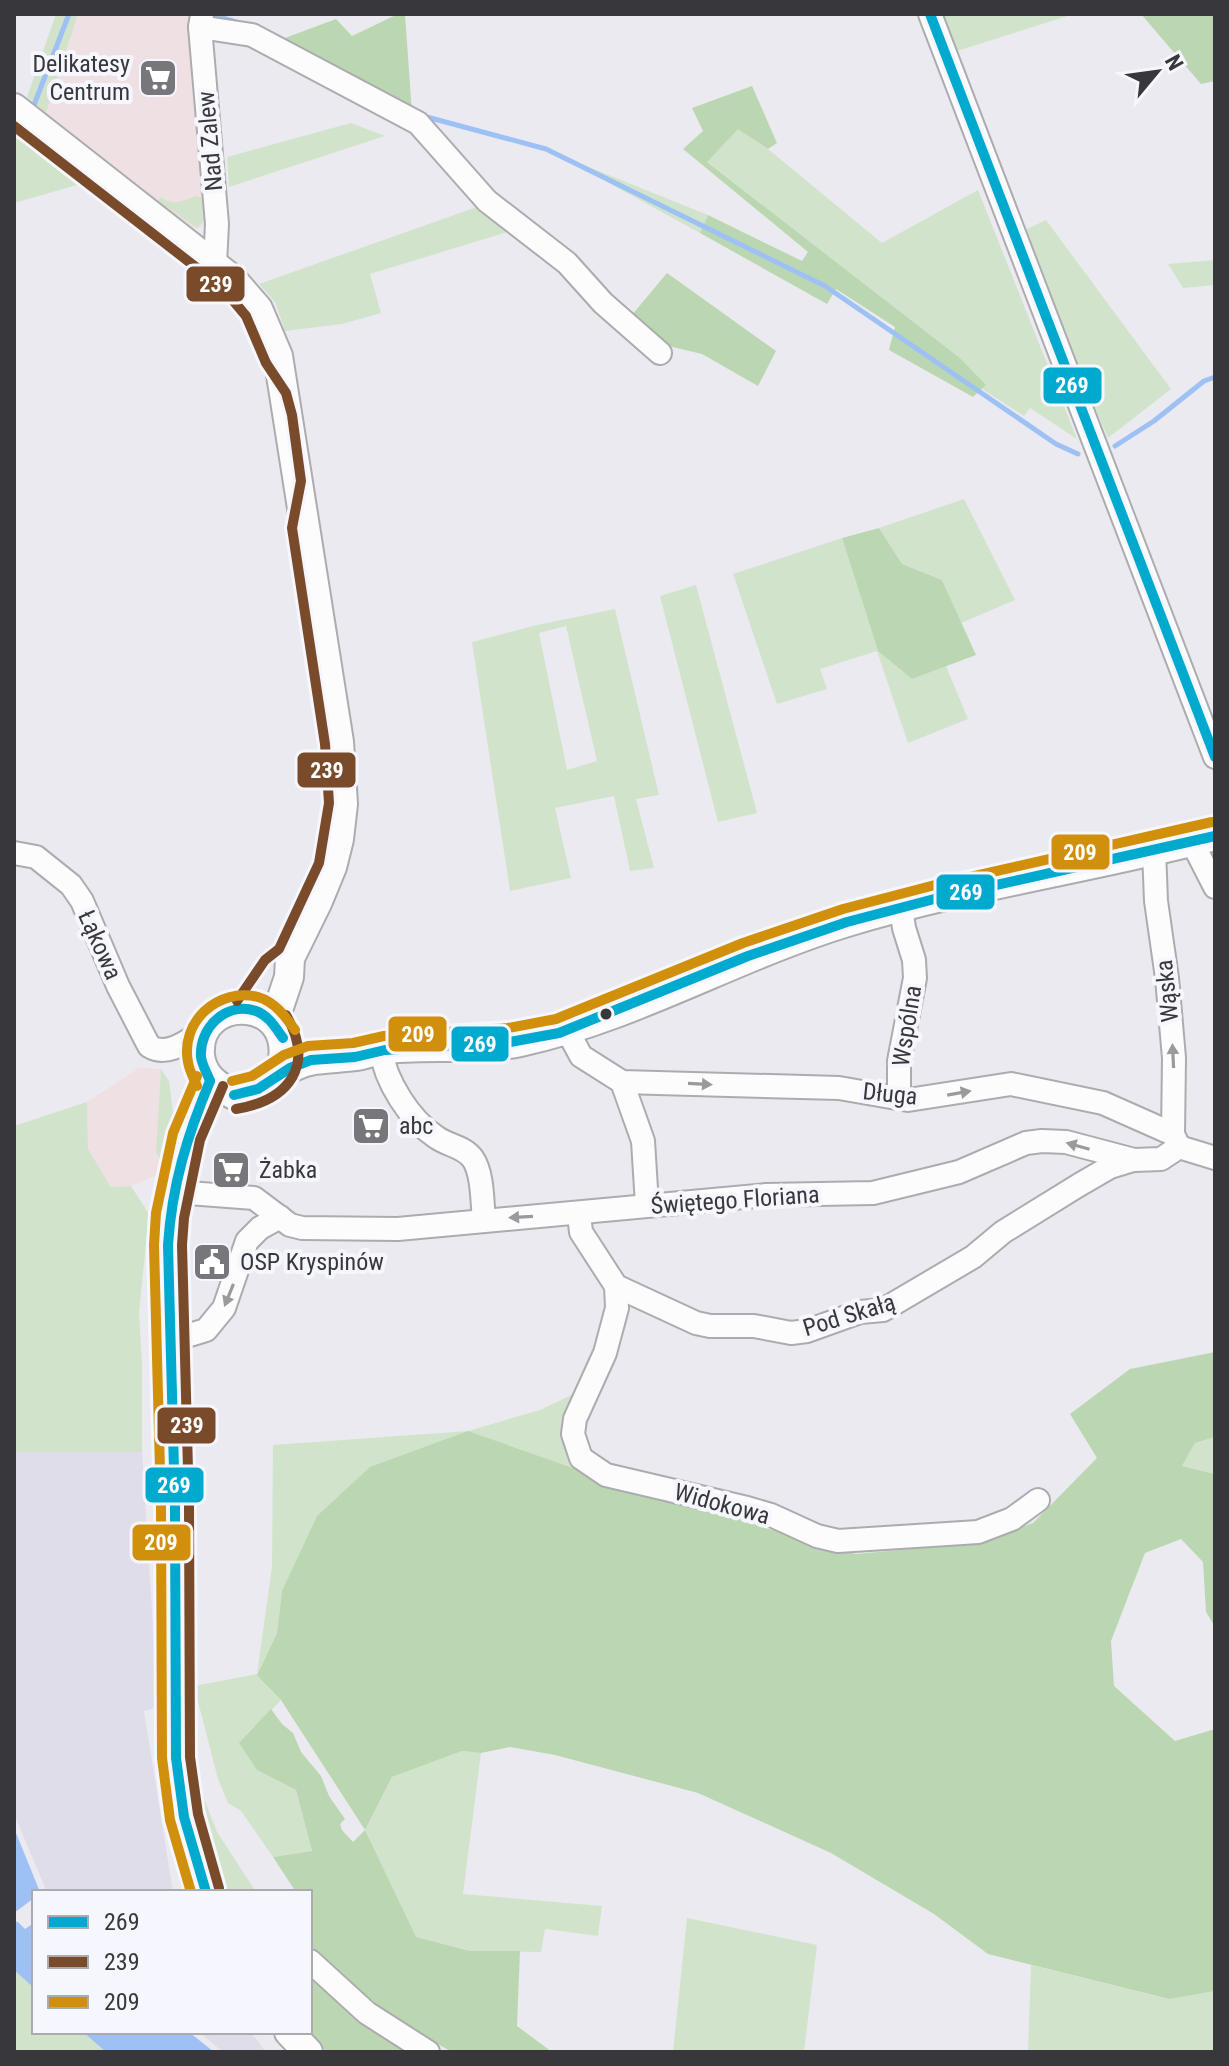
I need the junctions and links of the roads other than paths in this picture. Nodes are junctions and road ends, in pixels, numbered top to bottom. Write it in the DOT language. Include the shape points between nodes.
graph roads {
  1 [pos="930,14"];
  2 [pos="201,20"];
  3 [pos="14,108"];
  4 [pos="215,264"];
  5 [pos="660,353"];
  6 [pos="1215,757"];
  7 [pos="1204,839"];
  8 [pos="1154,850"];
  9 [pos="14,853"];
  10 [pos="1215,887"];
  11 [pos="901,907"];
  12 [pos="269,1023"];
  13 [pos="205,1030"];
  14 [pos="567,1030"];
  15 [pos="381,1050"];
  16 [pos="169,1051"];
  17 [pos="279,1075"];
  18 [pos="215,1079"];
  19 [pos="622,1082"];
  20 [pos="899,1098"];
  21 [pos="1176,1140"];
  22 [pos="1215,1158"];
  23 [pos="1134,1160"];
  24 [pos="175,1192"];
  25 [pos="647,1205"];
  26 [pos="579,1214"];
  27 [pos="280,1217"];
  28 [pos="484,1220"];
  29 [pos="616,1286"];
  30 [pos="170,1341"];
  31 [pos="1038,1500"];
  32 [pos="205,1890"];
  33 [pos="312,1963"];
  34 [pos="291,2034"];
  35 [pos="308,2052"];
  36 [pos="428,2052"];
  1 -- 6 [label="street"];
  2 -- 4 [label="street, Nad Zalew" via="217,224"];
  2 -- 5 [label="street" via="252,35 418,123 487,201 567,263"];
  3 -- 4 [label="main road"];
  4 -- 12 [label="main road" via="258,309 278,356 341,758 342,813 332,867 290,958 289,977"];
  7 -- 8 [label="main road"];
  7 -- 10 [label="street"];
  8 -- 11 [label="main road"];
  21 -- 8 [label="street, Wąska, one-way" via="1174,1058"];
  9 -- 16 [label="street, Łąkowa" via="36,857 71,885 145,1042 154,1050"];
  11 -- 14 [label="main road" via="792,941"];
  11 -- 20 [label="street, Wspólna" via="915,978 899,1061"];
  12 -- 13 [label="main road" via="236,1009"];
  12 -- 15 [label="main road"];
  12 -- 17 [label="main road" via="285,1049"];
  13 -- 16 [label="street"];
  13 -- 18 [label="main road" via="199,1050"];
  14 -- 15 [label="main road" via="483,1047"];
  14 -- 19 [label="street" via="581,1056"];
  15 -- 17 [label="main road" via="298,1063"];
  15 -- 28 [label="street" via="383,1064 418,1123 475,1161"];
  16 -- 18 [label="street, Łąkowa"];
  17 -- 18 [label="main road" via="260,1091"];
  18 -- 24 [label="main road" via="215,1116 183,1163"];
  19 -- 20 [label="street, Długa, one-way" via="839,1088"];
  19 -- 25 [label="street" via="643,1141"];
  20 -- 21 [label="street, Długa, one-way" via="1011,1084 1103,1103"];
  21 -- 22 [label="street, Długa"];
  21 -- 23 [label="street, Świętego Floriana" via="1161,1159"];
  23 -- 25 [label="street, Świętego Floriana, one-way" via="1042,1141 959,1172 873,1193"];
  23 -- 29 [label="street, Pod Skałą" via="1079,1185 883,1310 860,1312 807,1331 696,1323"];
  24 -- 27 [label="street, Świętego Floriana" via="254,1198"];
  24 -- 30 [label="main road" via="168,1245"];
  25 -- 26 [label="street, Świętego Floriana"];
  26 -- 28 [label="street, Świętego Floriana, one-way"];
  26 -- 29 [label="street" via="581,1232"];
  27 -- 28 [label="street, Świętego Floriana" via="302,1228 398,1229"];
  27 -- 30 [label="street, one-way" via="247,1241 224,1308 206,1330"];
  29 -- 31 [label="street, Widokowa" via="617,1308 605,1353 573,1434 581,1458 606,1475 747,1508 838,1541 978,1532 1012,1519"];
  30 -- 32 [label="main road" via="176,1758 184,1817"];
  33 -- 36 [label="street" via="367,2013"];
  34 -- 35 [label="main road"];
}
